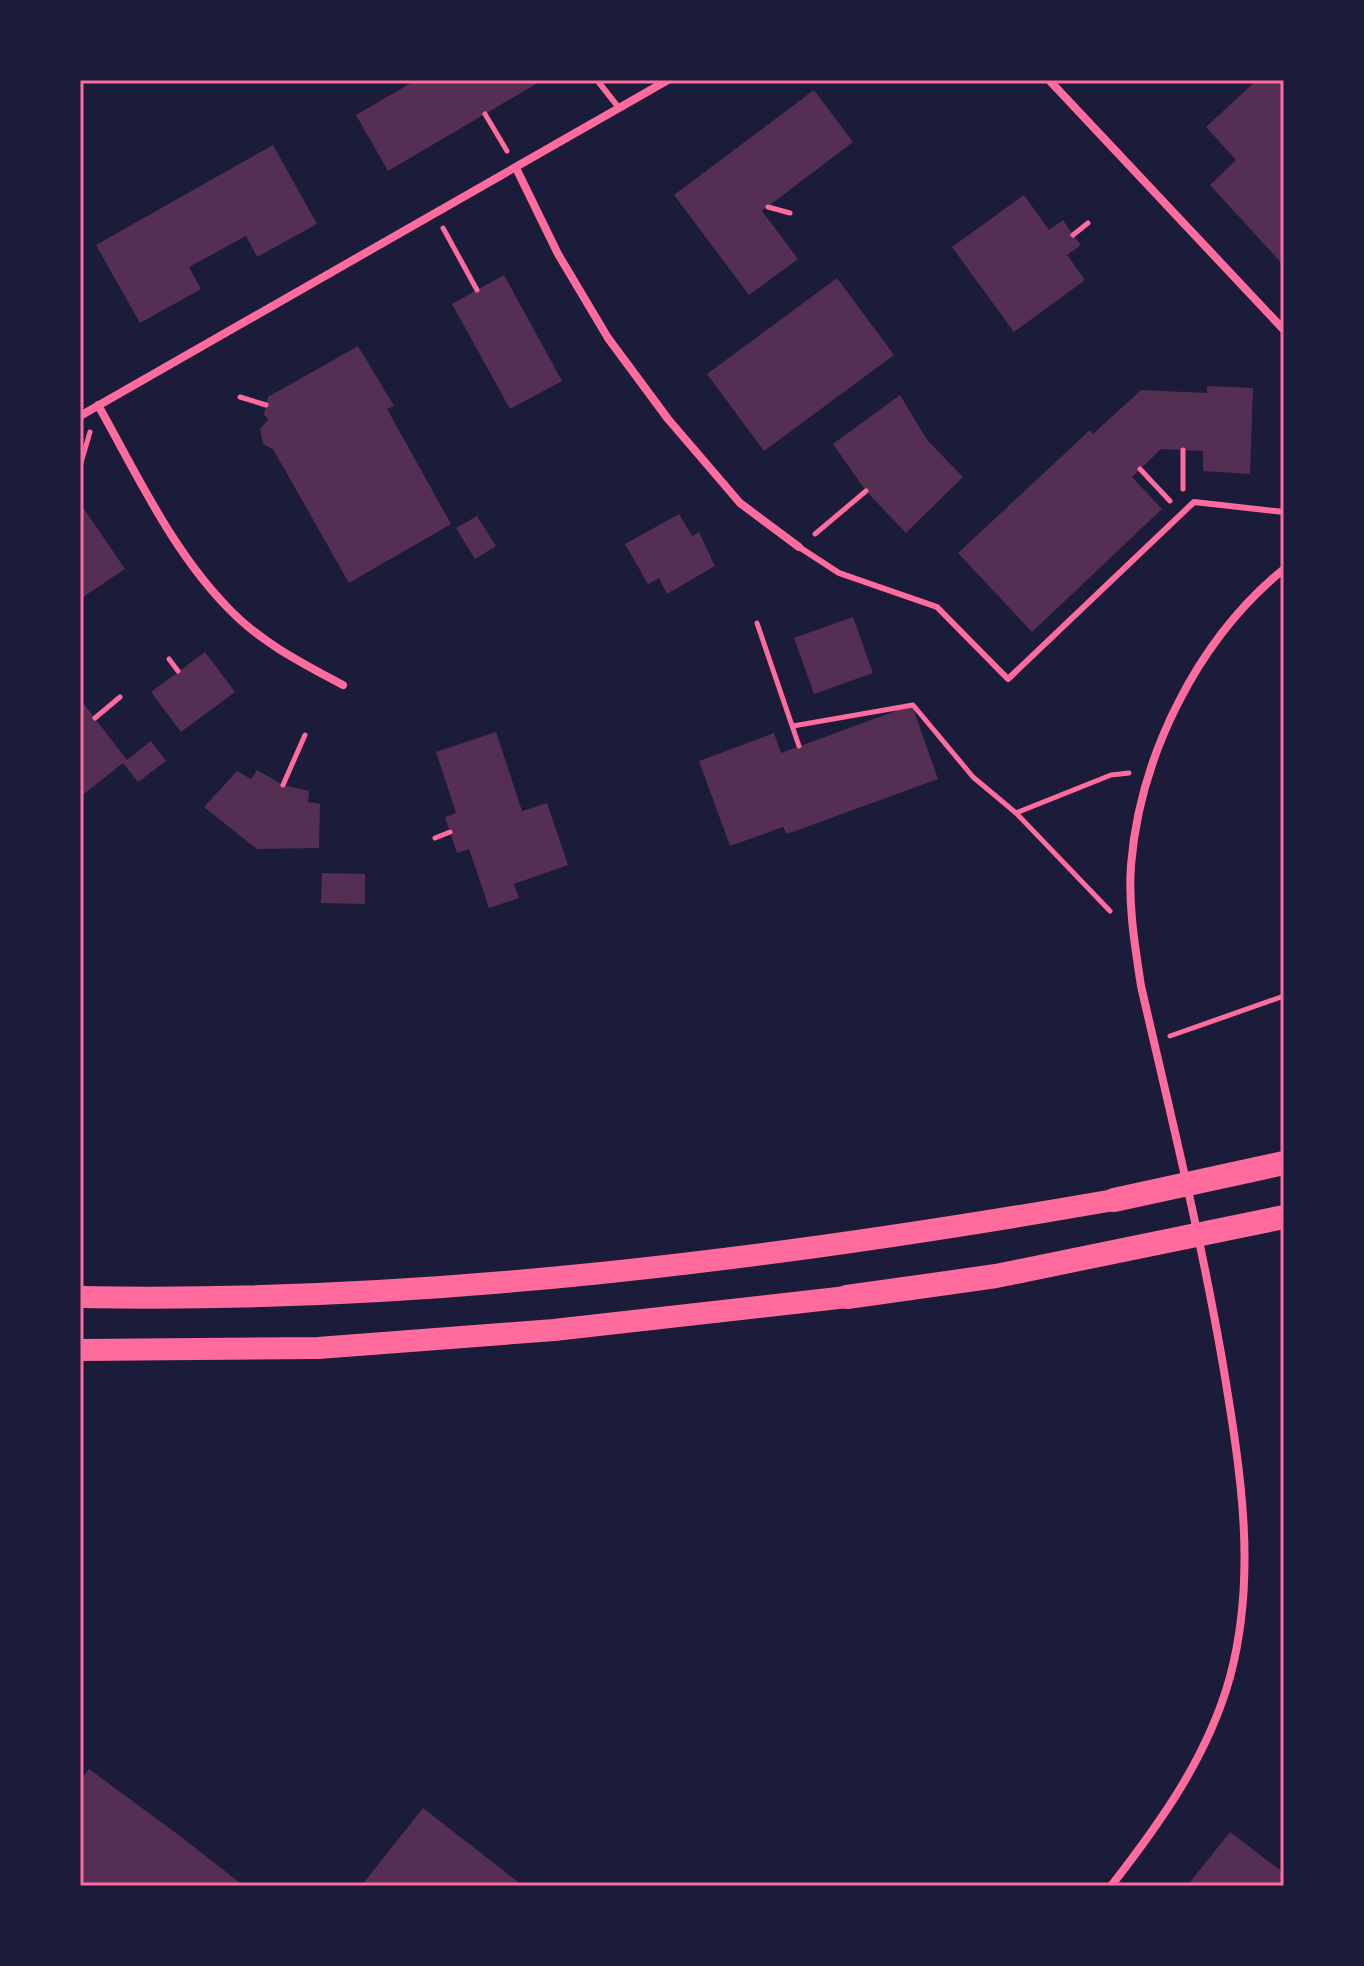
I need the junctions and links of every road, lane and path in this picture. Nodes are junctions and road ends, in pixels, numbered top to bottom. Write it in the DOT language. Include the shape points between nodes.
graph roads {
  1 [pos="597,80"];
  2 [pos="668,80"];
  3 [pos="1049,80"];
  4 [pos="619,108"];
  5 [pos="485,114"];
  6 [pos="516,168"];
  7 [pos="768,207"];
  8 [pos="790,213"];
  9 [pos="436,215"];
  10 [pos="1088,223"];
  11 [pos="1073,235"];
  12 [pos="477,290"];
  13 [pos="1284,330"];
  14 [pos="240,397"];
  15 [pos="98,405"];
  16 [pos="266,405"];
  17 [pos="80,416"];
  18 [pos="1183,450"];
  19 [pos="1140,469"];
  20 [pos="866,491"];
  21 [pos="1194,502"];
  22 [pos="1284,512"];
  23 [pos="1182,513"];
  24 [pos="799,547"];
  25 [pos="1284,569"];
  26 [pos="757,623"];
  27 [pos="169,659"];
  28 [pos="178,671"];
  29 [pos="343,685"];
  30 [pos="120,697"];
  31 [pos="95,718"];
  32 [pos="793,726"];
  33 [pos="305,735"];
  34 [pos="799,746"];
  35 [pos="1149,770"];
  36 [pos="283,785"];
  37 [pos="1016,813"];
  38 [pos="450,832"];
  39 [pos="435,838"];
  40 [pos="1133,935"];
  41 [pos="1284,996"];
  42 [pos="1154,1041"];
  43 [pos="1284,1163"];
  44 [pos="1114,1200"];
  45 [pos="1284,1217"];
  46 [pos="80,1297"];
  47 [pos="847,1297"];
  48 [pos="80,1350"];
  49 [pos="1111,1886"];
  1 -- 4 [label="lane"];
  2 -- 4 [label="street"];
  3 -- 13 [label="street"];
  4 -- 6 [label="street"];
  5 -- 6 [label="path"];
  6 -- 9 [label="street"];
  6 -- 24 [label="street" via="608,338 668,419 740,503"];
  7 -- 8 [label="path"];
  9 -- 12 [label="path"];
  9 -- 15 [label="street"];
  10 -- 11 [label="path"];
  14 -- 16 [label="path"];
  15 -- 17 [label="street"];
  15 -- 29 [label="street" via="181,552 232,612 284,653"];
  18 -- 21 [label="path" via="1183,488"];
  19 -- 23 [label="path"];
  20 -- 24 [label="path"];
  21 -- 22 [label="lane"];
  21 -- 23 [label="lane"];
  23 -- 24 [label="lane" via="1008,679 937,607 839,573"];
  25 -- 35 [label="street" via="1235,619 1175,710"];
  26 -- 32 [label="path"];
  27 -- 28 [label="path"];
  30 -- 31 [label="path"];
  32 -- 34 [label="path"];
  32 -- 37 [label="path" via="910,704 973,777"];
  33 -- 36 [label="path"];
  35 -- 37 [label="path" via="1111,775"];
  35 -- 40 [label="street" via="1131,866"];
  37 -- 40 [label="path"];
  38 -- 39 [label="path"];
  40 -- 42 [label="street"];
  41 -- 42 [label="path"];
  42 -- 49 [label="street" via="1212,1299 1244,1495 1244,1587 1230,1676 1216,1720 1167,1811"];
  43 -- 44 [label="highway"];
  44 -- 46 [label="highway" via="826,1246 541,1277 319,1295"];
  45 -- 47 [label="highway" via="996,1276"];
  47 -- 48 [label="highway" via="554,1330 318,1348"];
}
